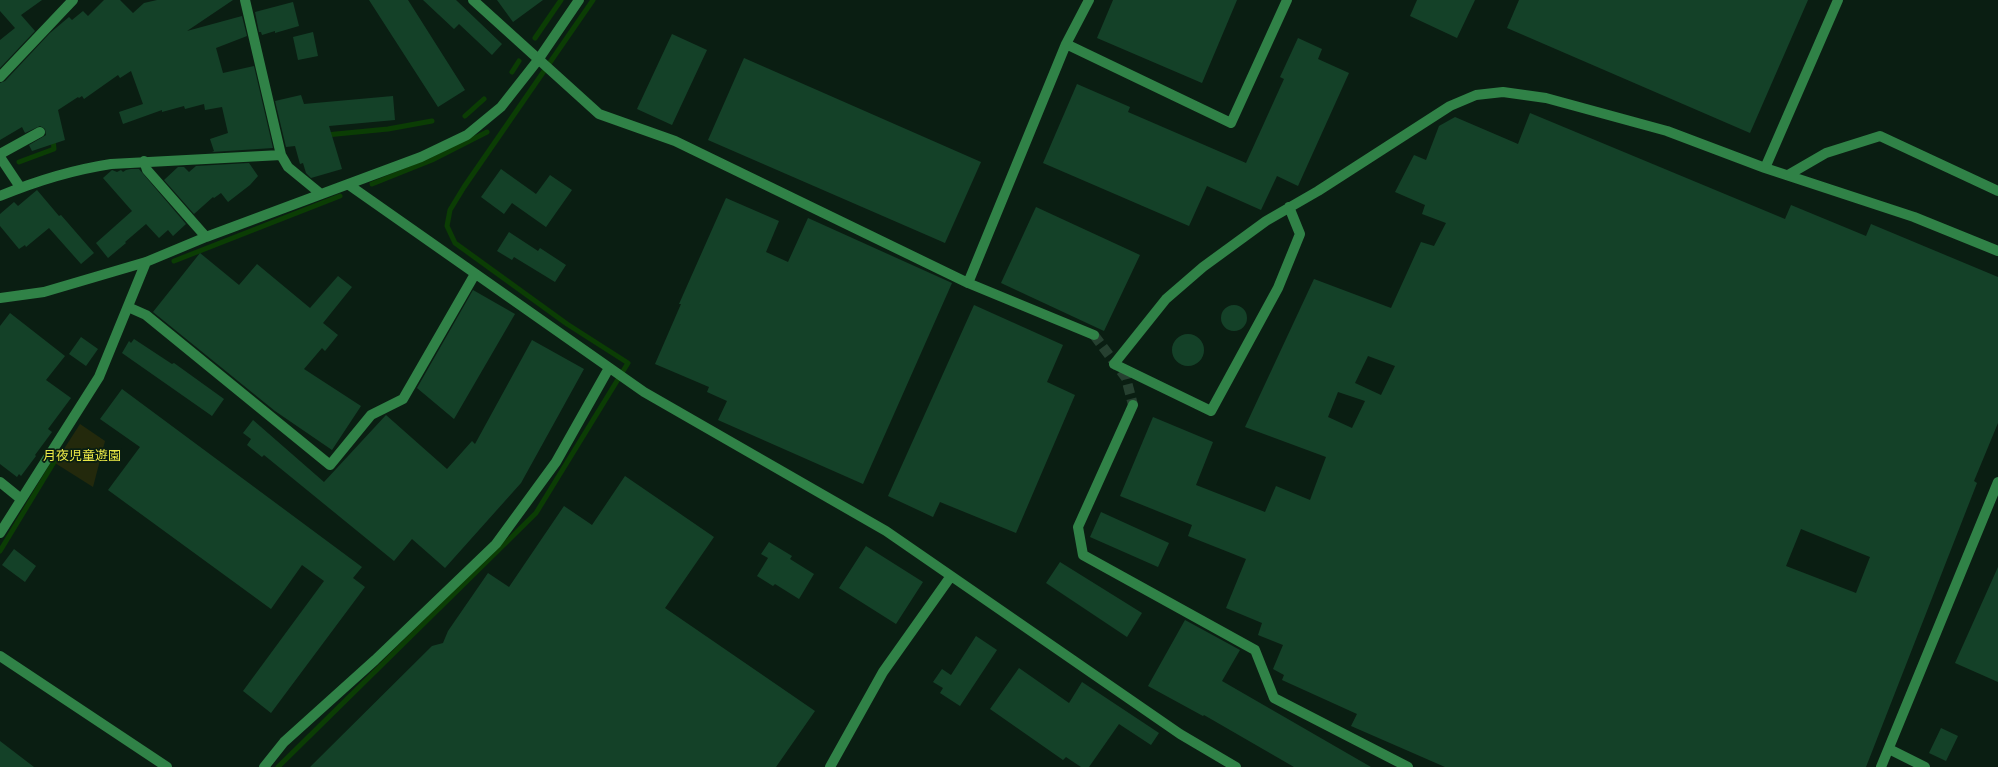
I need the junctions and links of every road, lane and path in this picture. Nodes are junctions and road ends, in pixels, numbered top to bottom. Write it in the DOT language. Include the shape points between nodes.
graph roads {
  1 [pos="473,0"];
  2 [pos="579,0"];
  3 [pos="1089,0"];
  4 [pos="1287,0"];
  5 [pos="1838,0"];
  6 [pos="70,1"];
  7 [pos="249,1"];
  8 [pos="1066,44"];
  9 [pos="538,60"];
  10 [pos="0,77"];
  11 [pos="40,132"];
  12 [pos="0,154"];
  13 [pos="281,154"];
  14 [pos="0,157"];
  15 [pos="144,161"];
  16 [pos="1765,168"];
  17 [pos="1788,176"];
  18 [pos="349,185"];
  19 [pos="20,187"];
  20 [pos="1998,191"];
  21 [pos="321,194"];
  22 [pos="0,196"];
  23 [pos="1289,207"];
  24 [pos="206,237"];
  25 [pos="1998,251"];
  26 [pos="146,262"];
  27 [pos="475,274"];
  28 [pos="968,283"];
  29 [pos="0,298"];
  30 [pos="128,307"];
  31 [pos="1094,335"];
  32 [pos="609,368"];
  33 [pos="1133,405"];
  34 [pos="0,482"];
  35 [pos="1998,482"];
  36 [pos="21,500"];
  37 [pos="0,533"];
  38 [pos="951,576"];
  39 [pos="0,656"];
  40 [pos="1889,749"];
  41 [pos="167,767"];
  42 [pos="264,767"];
  43 [pos="830,767"];
  44 [pos="1236,767"];
  45 [pos="1408,767"];
  46 [pos="1881,767"];
  47 [pos="1925,767"];
  1 -- 9 [label="street"];
  2 -- 9 [label="street"];
  3 -- 8 [label="street"];
  4 -- 8 [label="street" via="1231,124"];
  5 -- 16 [label="street"];
  6 -- 10 [label="street"];
  7 -- 13 [label="street"];
  8 -- 28 [label="street"];
  9 -- 18 [label="street" via="502,107 467,135 421,157"];
  9 -- 28 [label="street" via="599,114 675,141"];
  11 -- 12 [label="street"];
  13 -- 15 [label="street"];
  13 -- 21 [label="street" via="288,167"];
  14 -- 19 [label="street"];
  15 -- 19 [label="street" via="85,168"];
  15 -- 24 [label="street" via="147,170"];
  16 -- 17 [label="street"];
  16 -- 23 [label="street" via="1667,131 1546,98 1503,92 1476,95 1450,106"];
  17 -- 20 [label="street" via="1826,153 1880,136"];
  17 -- 25 [label="street" via="1914,217"];
  18 -- 21 [label="street"];
  18 -- 27 [label="street"];
  19 -- 22 [label="street"];
  21 -- 24 [label="street"];
  23 -- 23 [label="street" via="1203,266 1166,298 1114,364 1211,411 1278,288 1300,234"];
  24 -- 26 [label="street"];
  26 -- 29 [label="street" via="44,292"];
  26 -- 30 [label="street"];
  27 -- 30 [label="street" via="403,399 371,415 330,465 146,314"];
  27 -- 32 [label="street"];
  28 -- 31 [label="street"];
  30 -- 36 [label="street" via="98,377"];
  32 -- 38 [label="street" via="644,392 886,531"];
  32 -- 42 [label="street" via="556,462 496,544 375,660 284,742"];
  33 -- 45 [label="street" via="1078,527 1083,555 1255,650 1274,698"];
  34 -- 36 [label="street"];
  35 -- 40 [label="street"];
  36 -- 37 [label="street"];
  38 -- 43 [label="street" via="883,672"];
  38 -- 44 [label="street" via="1180,734"];
  39 -- 41 [label="street"];
  40 -- 46 [label="street"];
  40 -- 47 [label="street"];
}
